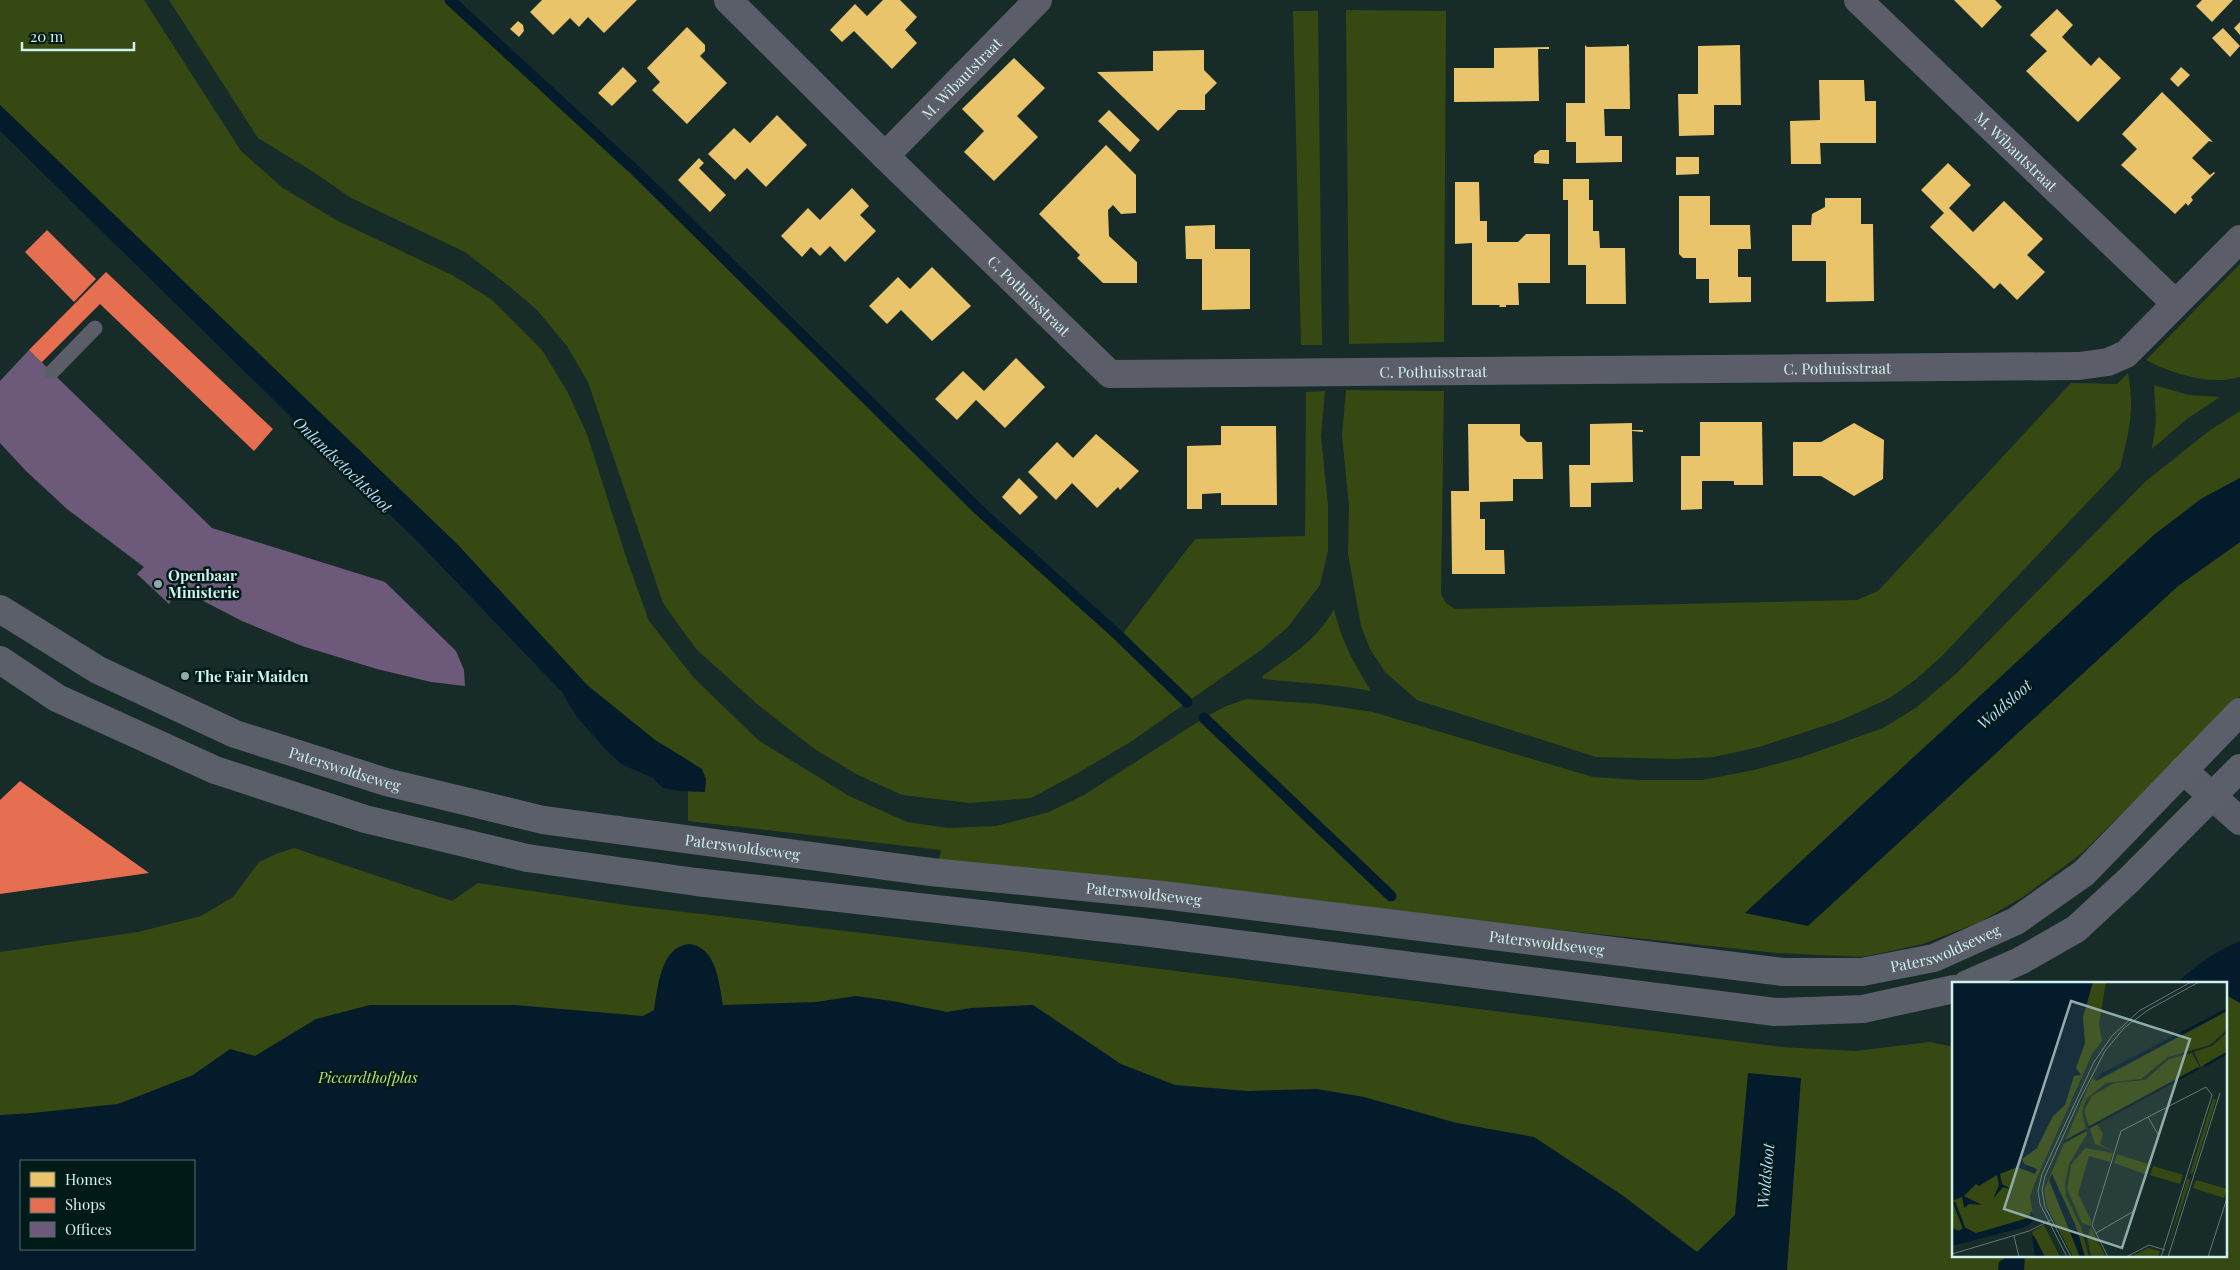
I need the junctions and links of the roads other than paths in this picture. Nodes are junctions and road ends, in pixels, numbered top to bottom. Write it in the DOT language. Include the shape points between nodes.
graph roads {
  1 [pos="728,0"];
  2 [pos="1038,0"];
  3 [pos="1858,0"];
  4 [pos="885,156"];
  5 [pos="2240,239"];
  6 [pos="2175,303"];
  7 [pos="94,328"];
  8 [pos="52,372"];
  9 [pos="0,609"];
  10 [pos="0,660"];
  11 [pos="2240,712"];
  12 [pos="2240,768"];
  13 [pos="2183,770"];
  14 [pos="2212,796"];
  15 [pos="2240,821"];
  16 [pos="1972,982"];
  17 [pos="1952,989"];
  1 -- 4 [label="street, C. Pothuisstraat"];
  2 -- 4 [label="street, M. Wibautstraat"];
  3 -- 6 [label="street, M. Wibautstraat"];
  4 -- 6 [label="street, C. Pothuisstraat" via="1110,374 2079,366 2108,362 2126,354"];
  5 -- 6 [label="street, C. Pothuisstraat"];
  7 -- 8 [label="lane"];
  9 -- 13 [label="main road, Paterswoldseweg" via="98,670 235,734 386,782 543,820 931,872 1163,895 1783,972 1862,972 1934,958 2016,921 2084,873"];
  10 -- 17 [label="main road" via="57,698 214,770 365,819 527,858 696,882 1151,934 1775,1012 1863,1009"];
  11 -- 13 [label="main road, Paterswoldseweg"];
  12 -- 14 [label="main road"];
  13 -- 14 [label="street"];
  14 -- 15 [label="street"];
  14 -- 16 [label="main road" via="2076,929 2020,961"];
}
